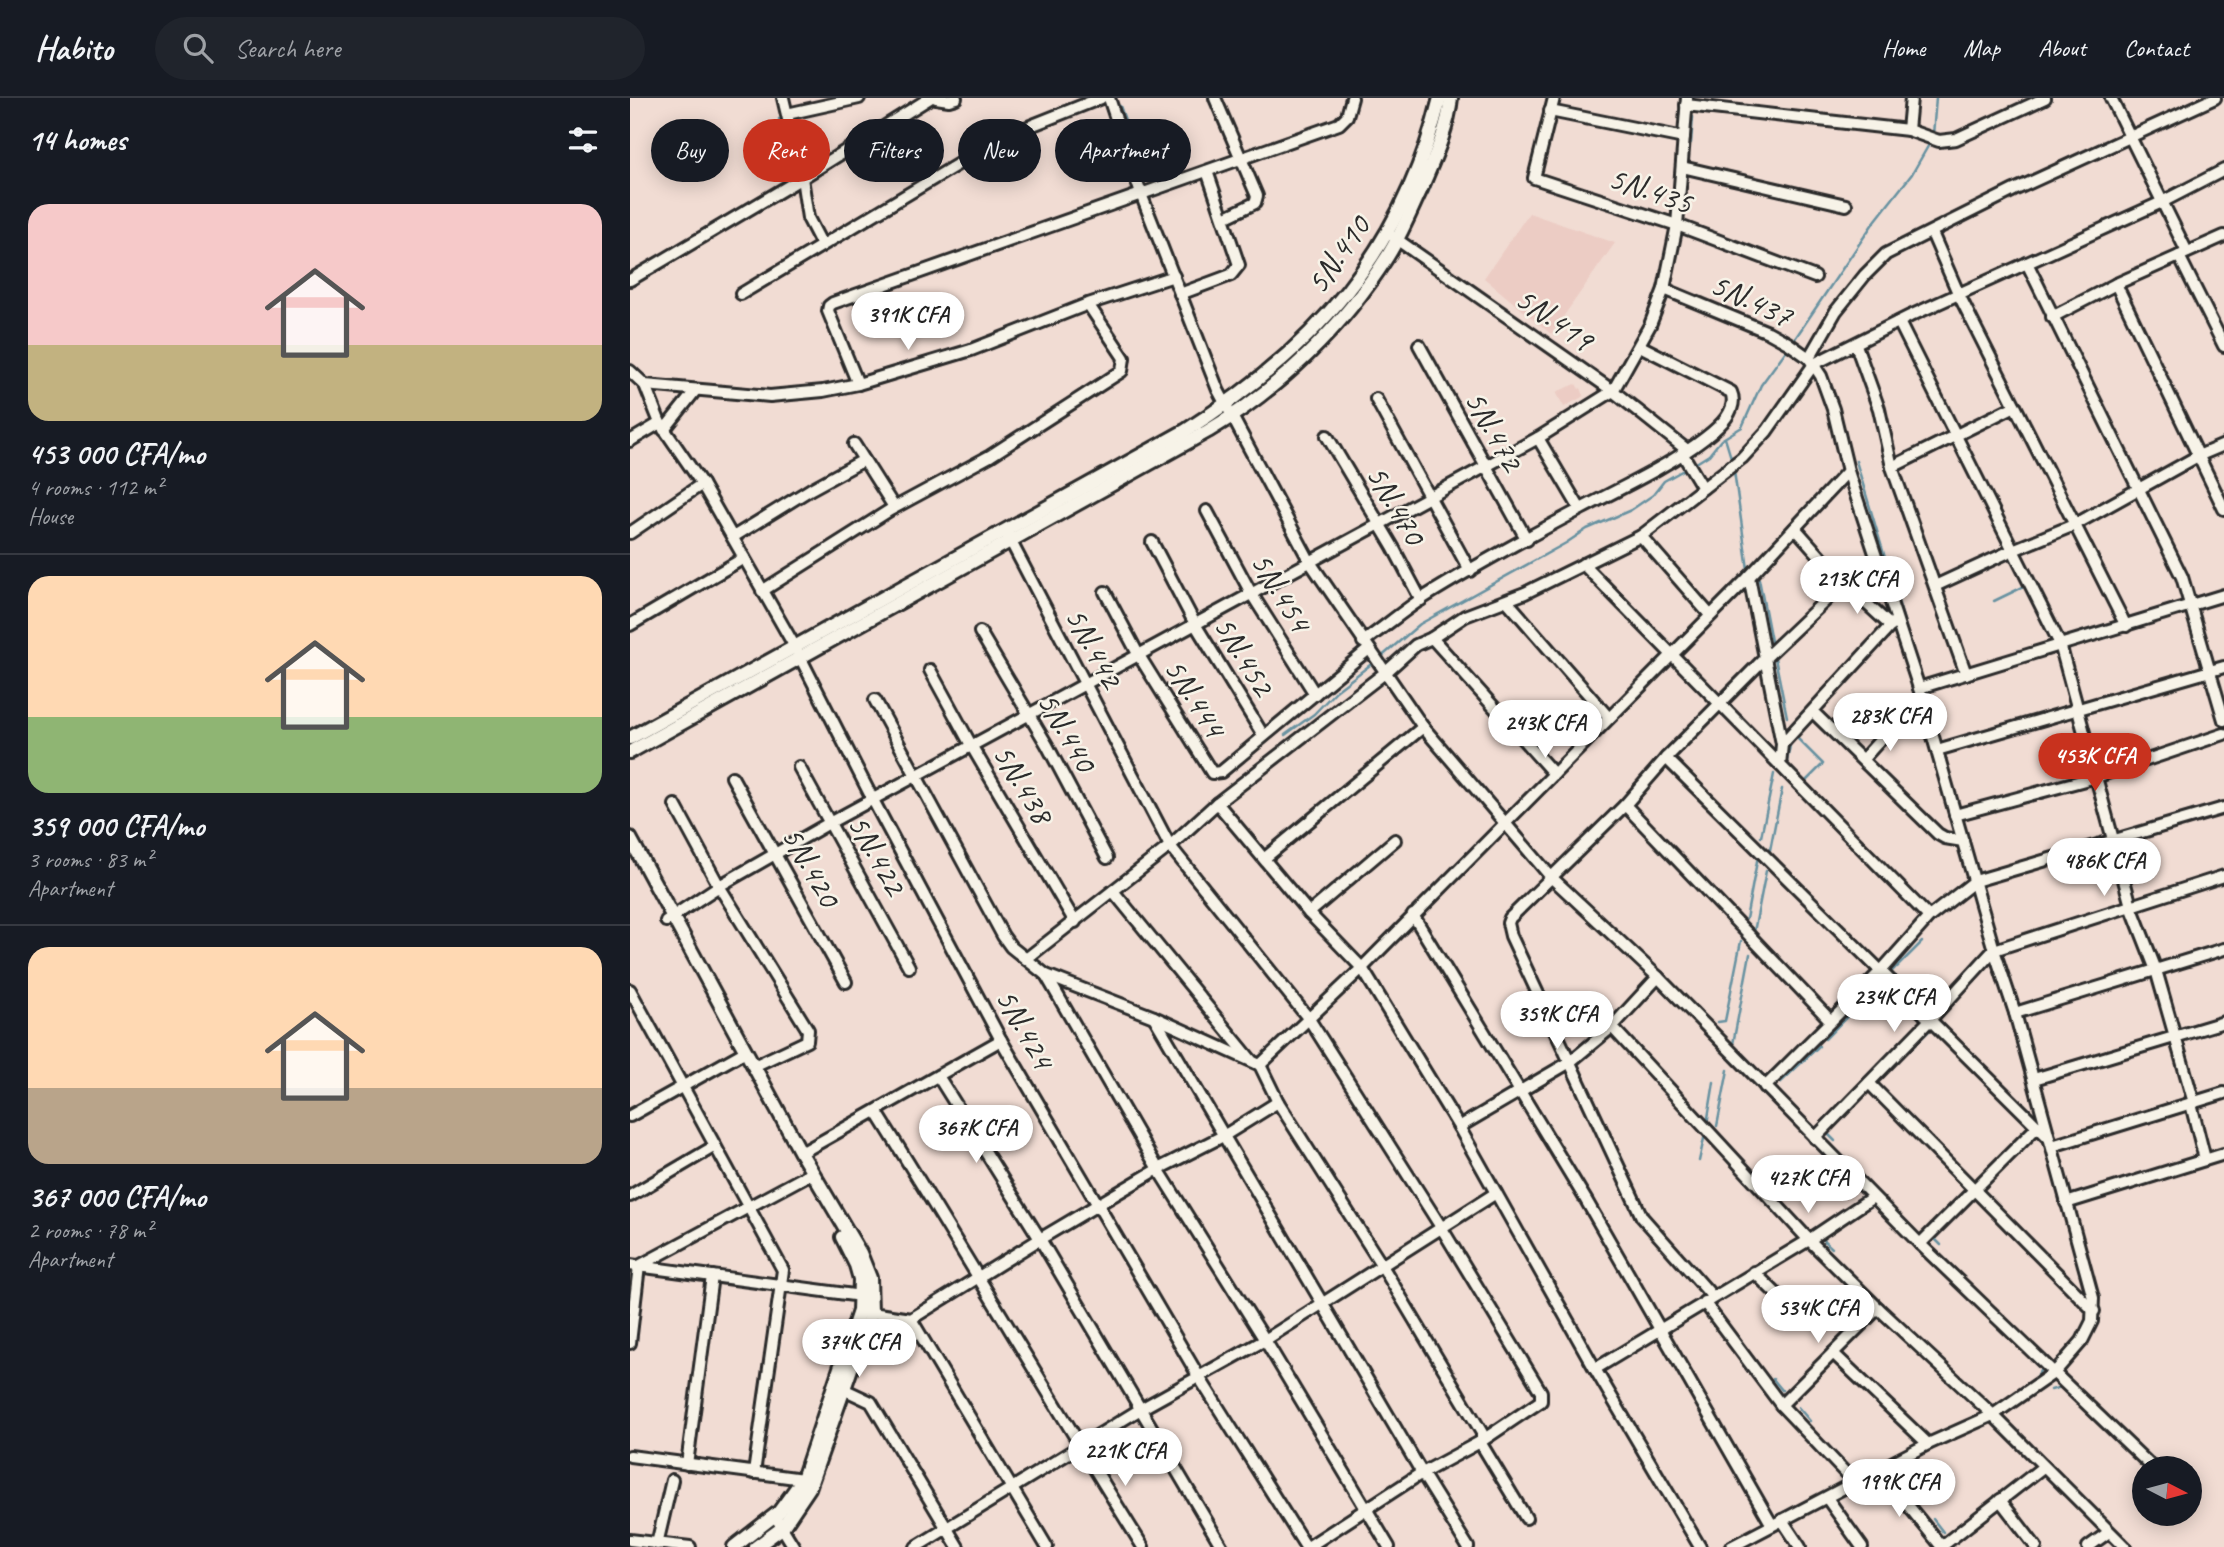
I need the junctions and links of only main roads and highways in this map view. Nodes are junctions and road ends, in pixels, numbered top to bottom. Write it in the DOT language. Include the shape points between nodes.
graph roads {
  1 [pos="1440,98"];
  2 [pos="1451,98"];
  3 [pos="1393,236"];
  4 [pos="1163,449"];
  5 [pos="797,652"];
  6 [pos="630,738"];
  7 [pos="630,752"];
  8 [pos="630,838"];
  9 [pos="630,854"];
  10 [pos="669,919"];
  11 [pos="742,1053"];
  12 [pos="865,1312"];
  13 [pos="839,1387"];
  14 [pos="734,1547"];
  15 [pos="756,1547"];
  1 -- 3 [label="main road, 5N.410"];
  2 -- 3 [label="main road" via="1433,161"];
  3 -- 4 [label="main road, 5N.410" via="1314,331 1230,410"];
  4 -- 5 [label="main road" via="1010,542"];
  4 -- 5 [label="main road" via="1004,529"];
  5 -- 6 [label="main road"];
  5 -- 7 [label="main road"];
  8 -- 10 [label="main road"];
  9 -- 10 [label="main road"];
  10 -- 11 [label="main road"];
  11 -- 12 [label="main road" via="856,1265"];
  11 -- 12 [label="main road" via="754,1066 860,1253 870,1278"];
  12 -- 13 [label="main road"];
  13 -- 14 [label="main road" via="803,1479 789,1501"];
  13 -- 15 [label="main road" via="809,1488 782,1528"];
}
